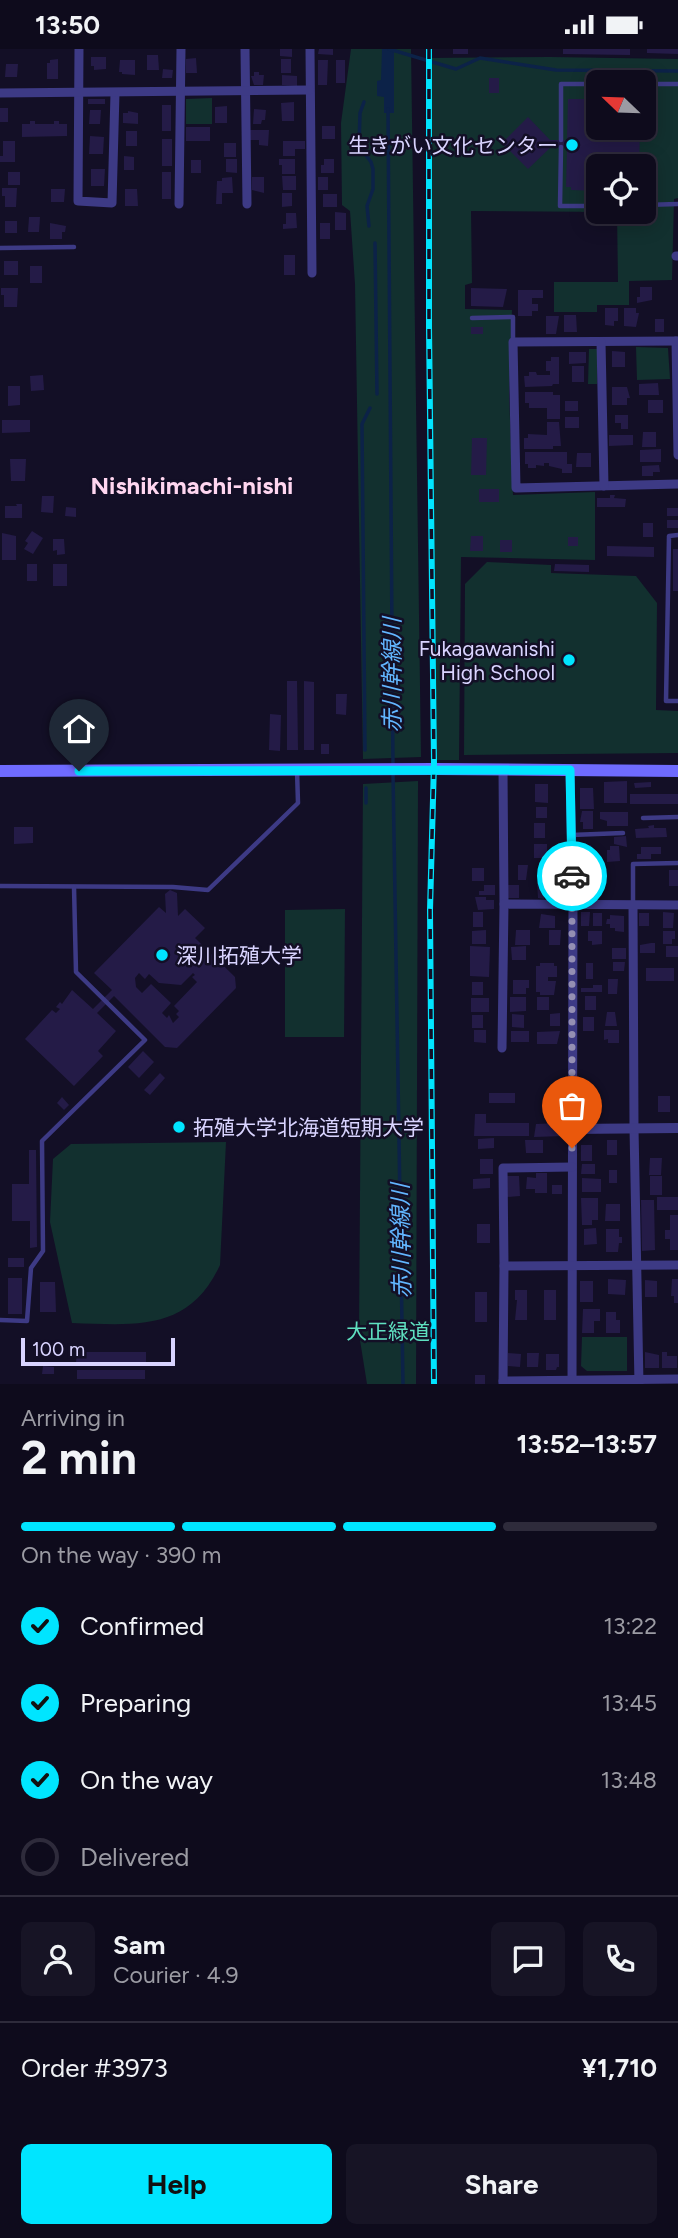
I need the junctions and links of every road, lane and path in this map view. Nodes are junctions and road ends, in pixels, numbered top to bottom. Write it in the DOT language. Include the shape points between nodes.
graph roads {
  1 [pos="79,49"];
  2 [pos="181,49"];
  3 [pos="245,49"];
  4 [pos="310,49"];
  5 [pos="586,84"];
  6 [pos="656,84"];
  7 [pos="678,84"];
  8 [pos="309,90"];
  9 [pos="79,92"];
  10 [pos="181,92"];
  11 [pos="244,92"];
  12 [pos="0,93"];
  13 [pos="115,93"];
  14 [pos="561,140"];
  15 [pos="561,147"];
  16 [pos="179,204"];
  17 [pos="247,204"];
  18 [pos="678,204"];
  19 [pos="656,205"];
  20 [pos="586,206"];
  21 [pos="74,247"];
  22 [pos="0,249"];
  23 [pos="312,273"];
  24 [pos="472,318"];
  25 [pos="677,341"];
  26 [pos="513,342"];
  27 [pos="601,342"];
  28 [pos="678,455"];
  29 [pos="678,484"];
  30 [pos="604,486"];
  31 [pos="678,535"];
  32 [pos="678,701"];
  33 [pos="298,770"];
  34 [pos="503,770"];
  35 [pos="570,770"];
  36 [pos="0,771"];
  37 [pos="678,771"];
  38 [pos="678,817"];
  39 [pos="643,818"];
  40 [pos="623,833"];
  41 [pos="571,835"];
  42 [pos="678,863"];
  43 [pos="0,886"];
  44 [pos="74,887"];
  45 [pos="504,904"];
  46 [pos="573,904"];
  47 [pos="634,905"];
  48 [pos="678,905"];
  49 [pos="502,1048"];
  50 [pos="634,1128"];
  51 [pos="678,1128"];
  52 [pos="571,1129"];
  53 [pos="572,1167"];
  54 [pos="638,1265"];
  55 [pos="678,1265"];
  56 [pos="504,1266"];
  57 [pos="572,1266"];
  58 [pos="0,1320"];
  59 [pos="678,1379"];
  60 [pos="503,1382"];
  61 [pos="572,1382"];
  62 [pos="639,1382"];
  1 -- 9 [label="street"];
  2 -- 10 [label="street"];
  3 -- 11 [label="street"];
  4 -- 8 [label="street"];
  5 -- 14 [label="lane" via="561,84"];
  6 -- 7 [label="lane"];
  8 -- 11 [label="street"];
  8 -- 23 [label="street"];
  9 -- 12 [label="street"];
  9 -- 13 [label="street"];
  9 -- 13 [label="street" via="78,201 112,203"];
  10 -- 11 [label="street"];
  10 -- 13 [label="street"];
  10 -- 16 [label="street"];
  11 -- 17 [label="street"];
  15 -- 20 [label="lane" via="560,206"];
  18 -- 19 [label="lane"];
  21 -- 22 [label="lane"];
  24 -- 26 [label="lane" via="513,317"];
  25 -- 27 [label="street"];
  25 -- 28 [label="street"];
  26 -- 27 [label="street"];
  26 -- 30 [label="street" via="516,488"];
  27 -- 30 [label="street"];
  29 -- 30 [label="street"];
  31 -- 32 [label="lane" via="669,536 666,701"];
  33 -- 34 [label="main road"];
  33 -- 36 [label="main road"];
  33 -- 44 [label="lane" via="298,803 208,891"];
  34 -- 35 [label="main road"];
  34 -- 45 [label="street"];
  35 -- 37 [label="main road"];
  35 -- 41 [label="street"];
  38 -- 39 [label="lane"];
  40 -- 41 [label="lane"];
  41 -- 46 [label="street"];
  42 -- 47 [label="lane" via="633,864"];
  43 -- 44 [label="lane"];
  44 -- 58 [label="lane" via="76,972 145,1040 42,1141 43,1251 32,1268 27,1321"];
  45 -- 46 [label="street"];
  45 -- 49 [label="street"];
  46 -- 47 [label="street"];
  46 -- 52 [label="street"];
  47 -- 48 [label="street"];
  47 -- 50 [label="street"];
  50 -- 51 [label="street"];
  50 -- 52 [label="street"];
  50 -- 54 [label="street"];
  52 -- 53 [label="street"];
  53 -- 56 [label="street" via="503,1168"];
  53 -- 57 [label="street"];
  54 -- 55 [label="street"];
  54 -- 57 [label="street"];
  54 -- 62 [label="street"];
  56 -- 57 [label="street"];
  56 -- 60 [label="street"];
  57 -- 61 [label="street"];
  59 -- 62 [label="street"];
  60 -- 61 [label="street"];
  61 -- 62 [label="street"];
}
